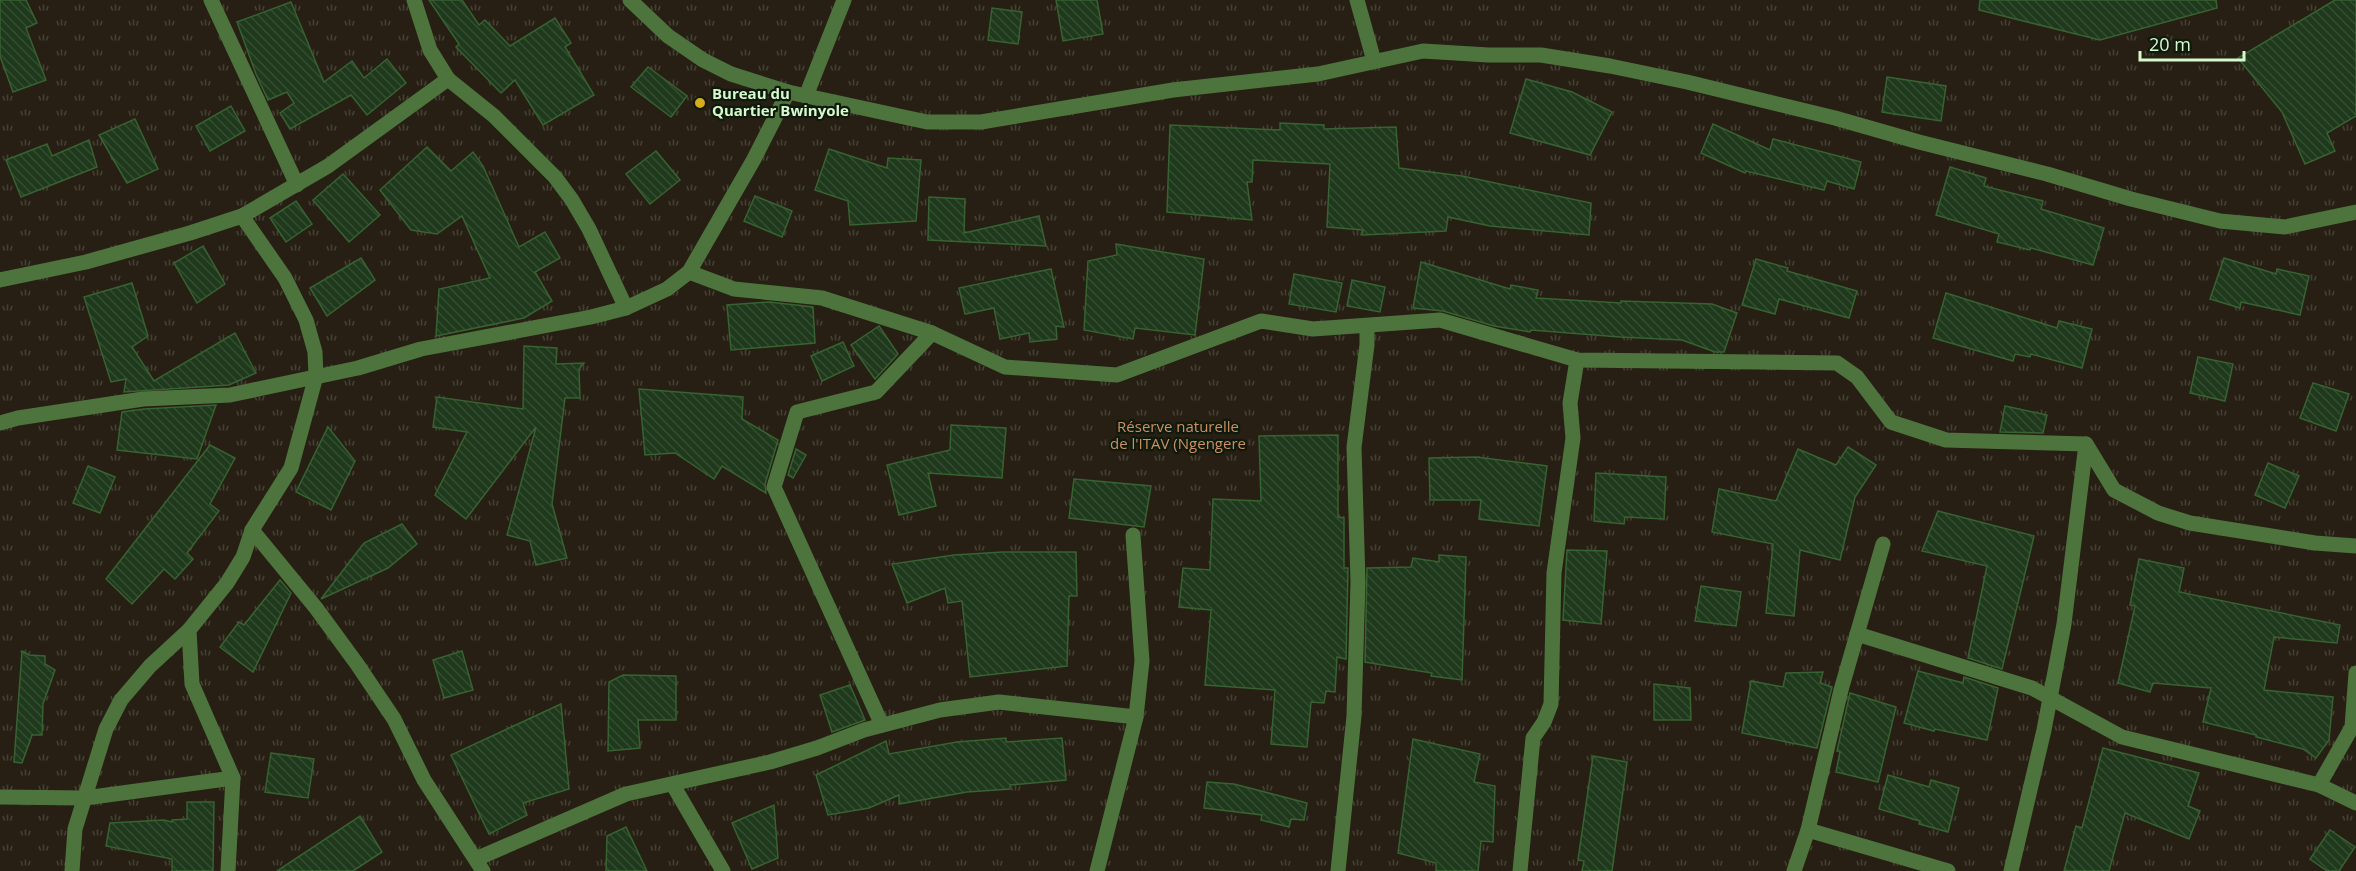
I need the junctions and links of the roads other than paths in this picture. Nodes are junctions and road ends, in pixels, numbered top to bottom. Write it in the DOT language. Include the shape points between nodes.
graph roads {
  1 [pos="211,0"];
  2 [pos="414,0"];
  3 [pos="630,0"];
  4 [pos="844,0"];
  5 [pos="1357,0"];
  6 [pos="1374,62"];
  7 [pos="448,80"];
  8 [pos="788,92"];
  9 [pos="806,96"];
  10 [pos="297,185"];
  11 [pos="2356,212"];
  12 [pos="242,216"];
  13 [pos="689,272"];
  14 [pos="0,280"];
  15 [pos="626,308"];
  16 [pos="1367,326"];
  17 [pos="932,333"];
  18 [pos="1577,360"];
  19 [pos="316,376"];
  20 [pos="0,423"];
  21 [pos="2086,444"];
  22 [pos="252,530"];
  23 [pos="1133,535"];
  24 [pos="1883,544"];
  25 [pos="2356,546"];
  26 [pos="189,630"];
  27 [pos="1857,634"];
  28 [pos="2356,673"];
  29 [pos="2050,699"];
  30 [pos="1136,717"];
  31 [pos="882,725"];
  32 [pos="233,778"];
  33 [pos="673,785"];
  34 [pos="2319,785"];
  35 [pos="0,797"];
  36 [pos="85,798"];
  37 [pos="2356,803"];
  38 [pos="1808,830"];
  39 [pos="479,865"];
  40 [pos="72,871"];
  41 [pos="228,871"];
  42 [pos="723,871"];
  43 [pos="1097,871"];
  44 [pos="1338,871"];
  45 [pos="1520,871"];
  46 [pos="1794,871"];
  47 [pos="1948,871"];
  48 [pos="2012,871"];
  1 -- 10 [label="street"];
  2 -- 7 [label="street" via="430,50"];
  3 -- 8 [label="street" via="668,36 703,60 731,74"];
  4 -- 9 [label="street"];
  5 -- 6 [label="street"];
  6 -- 9 [label="street" via="1318,74 1173,90 981,122 927,122"];
  6 -- 11 [label="street" via="1423,51 1541,55 1687,82 1835,118 2220,221 2285,226"];
  7 -- 10 [label="street"];
  7 -- 15 [label="street" via="494,116 555,177 589,229"];
  8 -- 9 [label="street"];
  8 -- 13 [label="street"];
  10 -- 12 [label="street"];
  12 -- 14 [label="street" via="86,262"];
  12 -- 19 [label="street" via="285,278 306,320 315,352"];
  13 -- 15 [label="street" via="667,289"];
  13 -- 17 [label="street" via="734,289 822,298"];
  15 -- 19 [label="street" via="421,349"];
  16 -- 17 [label="street" via="1313,329 1261,321 1117,375 1005,367"];
  16 -- 18 [label="street" via="1440,320"];
  16 -- 44 [label="street" via="1354,447 1358,582 1354,716"];
  17 -- 31 [label="street" via="876,392 797,412 774,487"];
  18 -- 21 [label="street" via="1837,363 1857,377 1891,422 1947,440"];
  18 -- 45 [label="street" via="1570,403 1572,438 1554,573 1551,704 1533,738"];
  19 -- 20 [label="street" via="230,395 143,399"];
  19 -- 22 [label="street" via="291,468"];
  21 -- 25 [label="street" via="2114,490 2158,513 2190,524"];
  21 -- 29 [label="street" via="2064,624"];
  22 -- 26 [label="street" via="243,557 227,583"];
  22 -- 39 [label="street" via="316,608 394,718 424,780"];
  23 -- 30 [label="street" via="1142,661"];
  24 -- 27 [label="street"];
  26 -- 32 [label="street" via="192,684"];
  26 -- 36 [label="street" via="121,700 106,729"];
  27 -- 29 [label="street" via="2032,688"];
  27 -- 38 [label="street"];
  28 -- 34 [label="street" via="2352,727"];
  29 -- 34 [label="street" via="2122,737"];
  29 -- 48 [label="street"];
  30 -- 31 [label="street" via="999,702 940,710"];
  30 -- 43 [label="street"];
  31 -- 33 [label="street" via="770,762"];
  32 -- 36 [label="street"];
  32 -- 41 [label="street"];
  33 -- 39 [label="street" via="626,794"];
  33 -- 42 [label="street"];
  34 -- 37 [label="street"];
  35 -- 36 [label="street"];
  36 -- 40 [label="street" via="75,829"];
  38 -- 46 [label="street"];
  38 -- 47 [label="street"];
}
